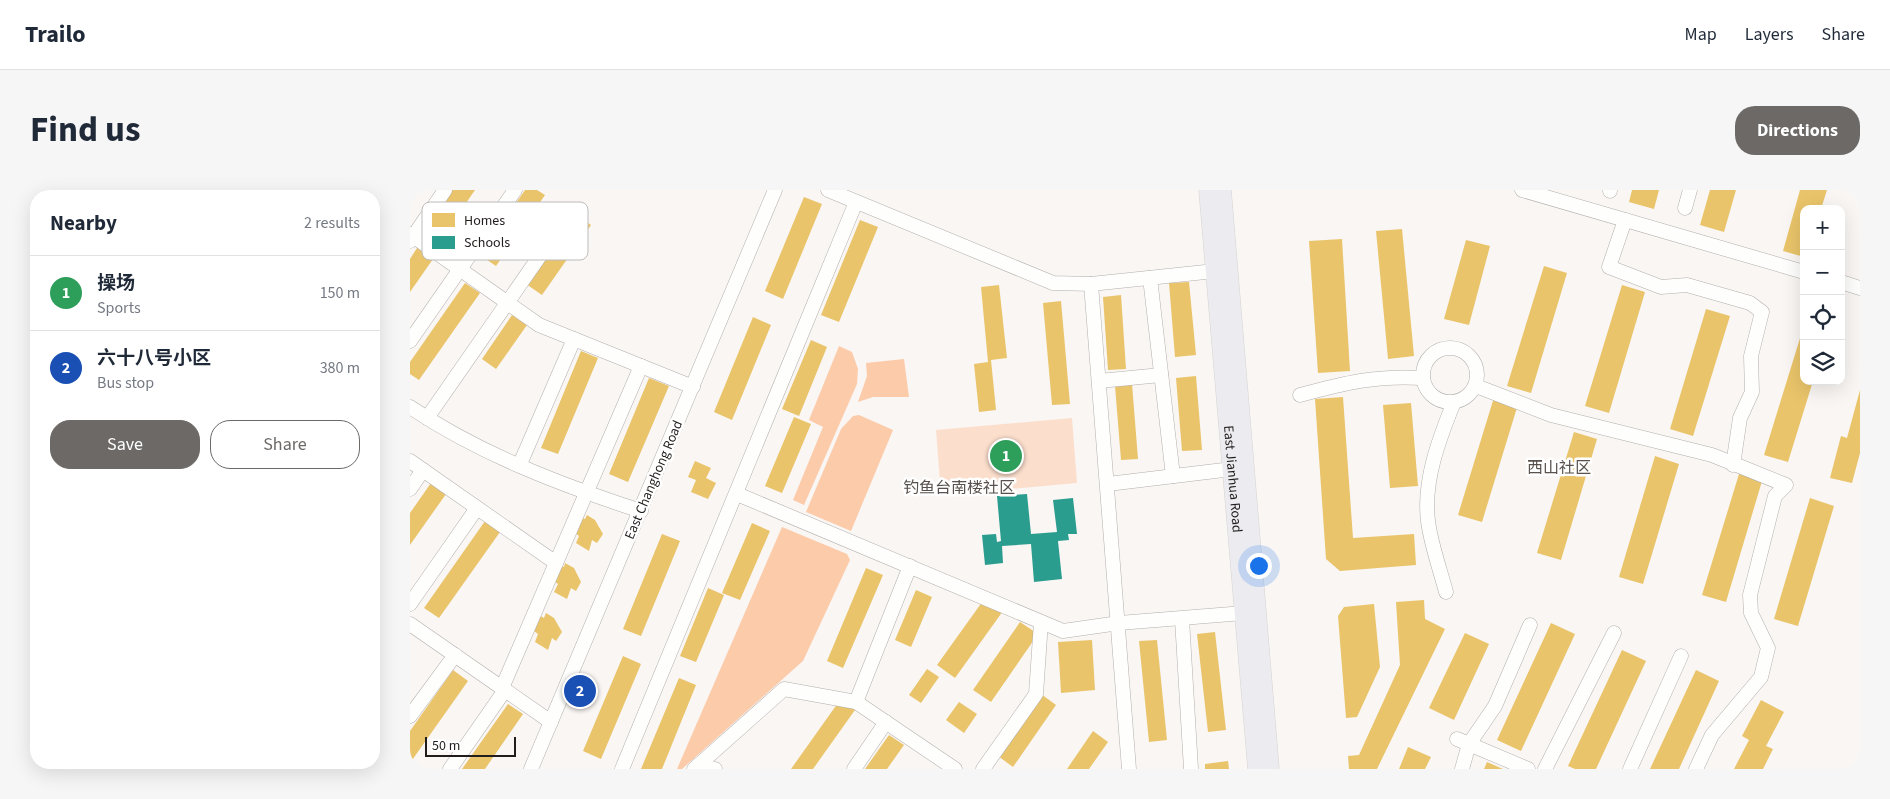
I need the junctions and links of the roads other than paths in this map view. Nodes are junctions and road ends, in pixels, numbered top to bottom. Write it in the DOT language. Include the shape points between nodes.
graph roads {
  1 [pos="445,190"];
  2 [pos="515,190"];
  3 [pos="775,190"];
  4 [pos="828,190"];
  5 [pos="1208,190"];
  6 [pos="1222,190"];
  7 [pos="1522,190"];
  8 [pos="1690,190"];
  9 [pos="436,202"];
  10 [pos="507,202"];
  11 [pos="856,202"];
  12 [pos="1685,208"];
  13 [pos="1625,220"];
  14 [pos="422,222"];
  15 [pos="411,237"];
  16 [pos="422,244"];
  17 [pos="447,260"];
  18 [pos="467,260"];
  19 [pos="537,260"];
  20 [pos="461,269"];
  21 [pos="1215,271"];
  22 [pos="1800,271"];
  23 [pos="1150,278"];
  24 [pos="1845,283"];
  25 [pos="1091,284"];
  26 [pos="1860,288"];
  27 [pos="508,302"];
  28 [pos="574,339"];
  29 [pos="410,341"];
  30 [pos="641,366"];
  31 [pos="1161,375"];
  32 [pos="1423,378"];
  33 [pos="1099,381"];
  34 [pos="1476,386"];
  35 [pos="693,387"];
  36 [pos="1300,395"];
  37 [pos="1454,402"];
  38 [pos="410,407"];
  39 [pos="427,418"];
  40 [pos="410,462"];
  41 [pos="520,464"];
  42 [pos="1733,465"];
  43 [pos="1232,469"];
  44 [pos="423,470"];
  45 [pos="1173,476"];
  46 [pos="1108,484"];
  47 [pos="410,489"];
  48 [pos="586,493"];
  49 [pos="737,494"];
  50 [pos="477,508"];
  51 [pos="641,511"];
  52 [pos="556,562"];
  53 [pos="910,566"];
  54 [pos="1446,592"];
  55 [pos="410,604"];
  56 [pos="1244,613"];
  57 [pos="1182,619"];
  58 [pos="1041,622"];
  59 [pos="1119,623"];
  60 [pos="410,624"];
  61 [pos="1530,625"];
  62 [pos="1614,633"];
  63 [pos="455,655"];
  64 [pos="1681,656"];
  65 [pos="503,689"];
  66 [pos="856,702"];
  67 [pos="410,716"];
  68 [pos="551,722"];
  69 [pos="886,722"];
  70 [pos="1463,741"];
  71 [pos="935,763"];
  72 [pos="696,767"];
  73 [pos="450,769"];
  74 [pos="531,769"];
  75 [pos="622,769"];
  76 [pos="715,769"];
  77 [pos="854,769"];
  78 [pos="955,769"];
  79 [pos="982,769"];
  80 [pos="1129,769"];
  81 [pos="1191,769"];
  82 [pos="1257,769"];
  83 [pos="1270,769"];
  84 [pos="1462,769"];
  85 [pos="1528,769"];
  86 [pos="1545,769"];
  87 [pos="1630,769"];
  88 [pos="1696,769"];
  1 -- 9 [label="street"];
  2 -- 10 [label="street"];
  3 -- 35 [label="street, East Changhong Road"];
  4 -- 11 [label="street"];
  5 -- 21 [label="main road, East Jianhua Road"];
  6 -- 83 [label="main road, East Jianhua Road"];
  7 -- 13 [label="street"];
  8 -- 12 [label="street"];
  11 -- 25 [label="street" via="1053,283"];
  11 -- 49 [label="street"];
  13 -- 22 [label="street"];
  13 -- 42 [label="street" via="1608,267 1661,287 1687,284 1750,303 1762,312 1751,356 1752,392 1740,418"];
  14 -- 15 [label="street"];
  15 -- 16 [label="street"];
  17 -- 20 [label="street"];
  18 -- 20 [label="street"];
  19 -- 27 [label="street"];
  20 -- 27 [label="street"];
  20 -- 29 [label="street"];
  21 -- 23 [label="street"];
  21 -- 43 [label="main road, East Jianhua Road"];
  23 -- 25 [label="street"];
  23 -- 31 [label="street"];
  24 -- 26 [label="street"];
  25 -- 33 [label="street"];
  27 -- 28 [label="street" via="539,325"];
  27 -- 39 [label="street"];
  28 -- 30 [label="street"];
  28 -- 41 [label="street"];
  30 -- 35 [label="street"];
  30 -- 48 [label="street"];
  31 -- 33 [label="street"];
  31 -- 45 [label="street"];
  32 -- 34 [label="street" via="1424,369 1433,354 1441,349 1459,349 1473,360 1478,377"];
  32 -- 36 [label="street" via="1390,376 1359,380"];
  32 -- 37 [label="street" via="1430,394 1445,402"];
  33 -- 46 [label="street"];
  34 -- 37 [label="street" via="1470,394"];
  34 -- 42 [label="street" via="1551,415 1712,455"];
  35 -- 51 [label="street, East Changhong Road"];
  37 -- 54 [label="street" via="1438,442 1428,490 1428,521"];
  38 -- 39 [label="street"];
  39 -- 41 [label="street" via="462,439"];
  40 -- 44 [label="street"];
  41 -- 48 [label="street"];
  42 -- 88 [label="street" via="1786,485 1775,496 1750,595 1751,613 1768,648 1761,677 1712,735"];
  43 -- 45 [label="street"];
  43 -- 56 [label="main road, East Jianhua Road"];
  44 -- 47 [label="street"];
  44 -- 50 [label="street"];
  45 -- 46 [label="street"];
  46 -- 59 [label="street"];
  48 -- 51 [label="street"];
  48 -- 52 [label="street"];
  49 -- 53 [label="street"];
  49 -- 75 [label="street"];
  50 -- 52 [label="street"];
  50 -- 55 [label="street"];
  51 -- 68 [label="street, East Changhong Road"];
  52 -- 65 [label="street"];
  53 -- 58 [label="street"];
  53 -- 66 [label="street"];
  56 -- 57 [label="street"];
  56 -- 82 [label="main road, East Jianhua Road"];
  57 -- 59 [label="street"];
  57 -- 81 [label="street"];
  58 -- 59 [label="street" via="1063,631"];
  58 -- 79 [label="street" via="1036,694"];
  59 -- 80 [label="street"];
  60 -- 63 [label="street"];
  61 -- 70 [label="street" via="1495,706"];
  62 -- 86 [label="street"];
  63 -- 65 [label="street"];
  63 -- 67 [label="street"];
  64 -- 87 [label="street"];
  65 -- 68 [label="street"];
  65 -- 73 [label="street"];
  66 -- 69 [label="street"];
  66 -- 72 [label="street" via="784,689"];
  68 -- 74 [label="street, East Changhong Road"];
  69 -- 71 [label="street"];
  69 -- 77 [label="street"];
  70 -- 84 [label="street"];
  70 -- 85 [label="street"];
  71 -- 78 [label="street"];
  72 -- 76 [label="street"];
}
